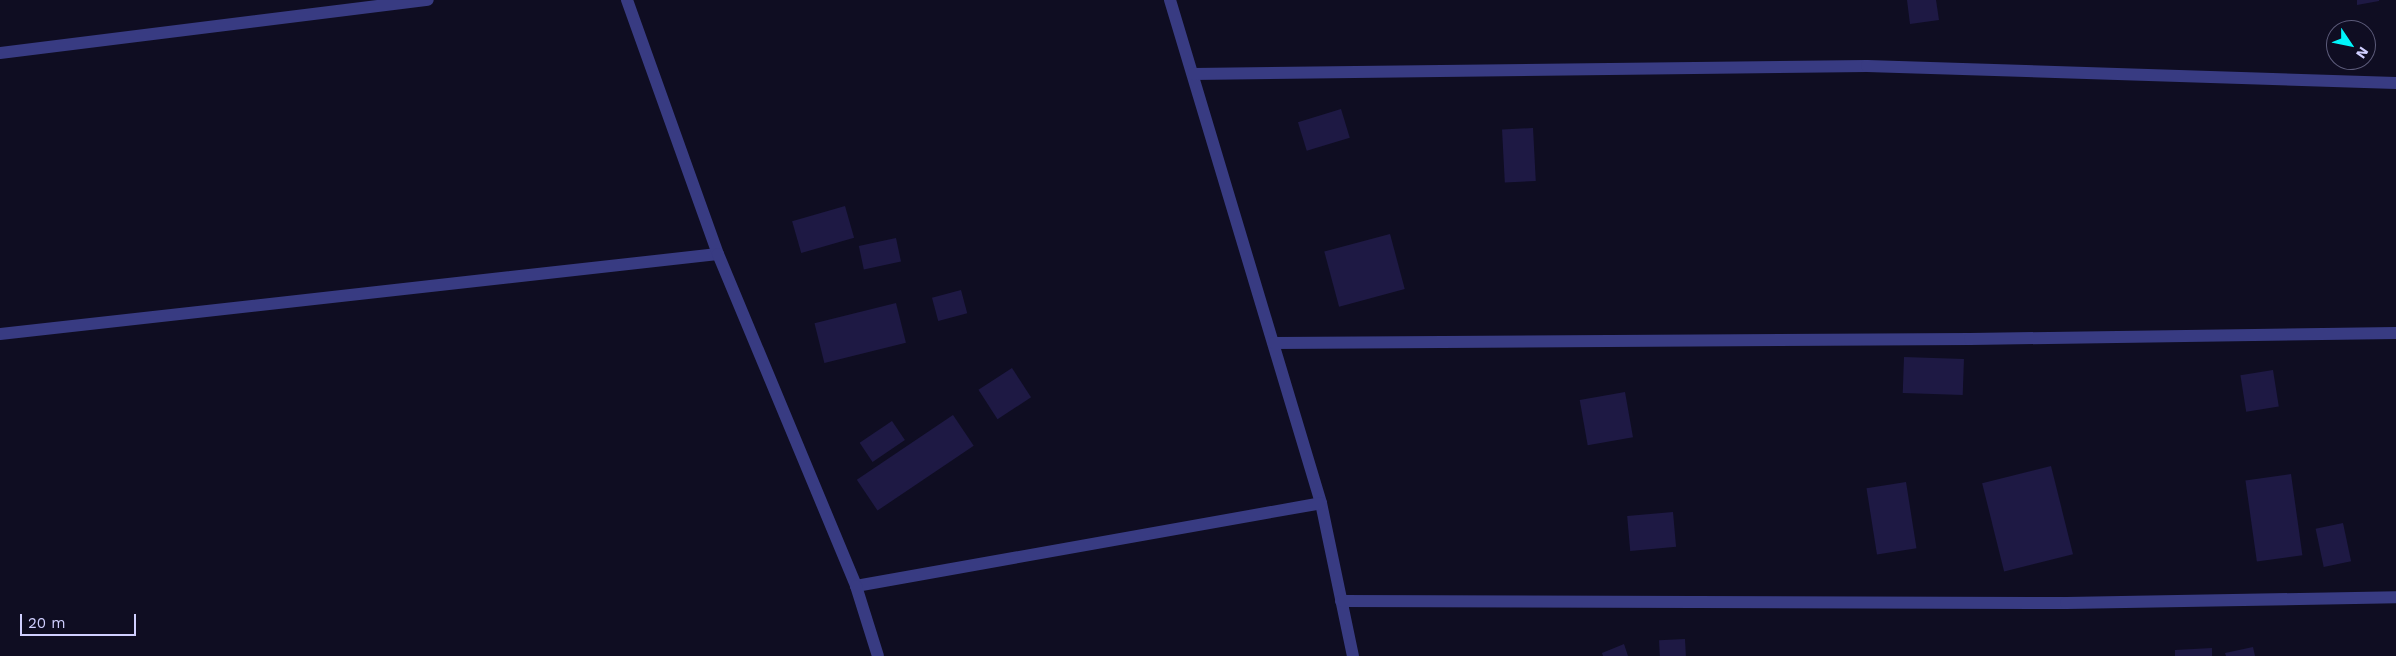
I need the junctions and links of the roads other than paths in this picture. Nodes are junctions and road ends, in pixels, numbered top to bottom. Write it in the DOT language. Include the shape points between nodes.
graph roads {
  1 [pos="428,0"];
  2 [pos="627,0"];
  3 [pos="1170,0"];
  4 [pos="0,53"];
  5 [pos="1193,74"];
  6 [pos="2396,83"];
  7 [pos="718,254"];
  8 [pos="2396,333"];
  9 [pos="0,334"];
  10 [pos="1274,344"];
  11 [pos="1321,503"];
  12 [pos="856,586"];
  13 [pos="2396,597"];
  14 [pos="1341,601"];
  15 [pos="878,656"];
  16 [pos="1353,656"];
  1 -- 4 [label="street"];
  2 -- 7 [label="street"];
  3 -- 5 [label="street"];
  5 -- 6 [label="street" via="1867,66"];
  5 -- 10 [label="street"];
  7 -- 9 [label="street"];
  7 -- 12 [label="street"];
  8 -- 10 [label="street"];
  10 -- 11 [label="street"];
  11 -- 12 [label="street"];
  11 -- 14 [label="street"];
  12 -- 15 [label="street"];
  13 -- 14 [label="street" via="2066,603"];
  14 -- 16 [label="street"];
}
